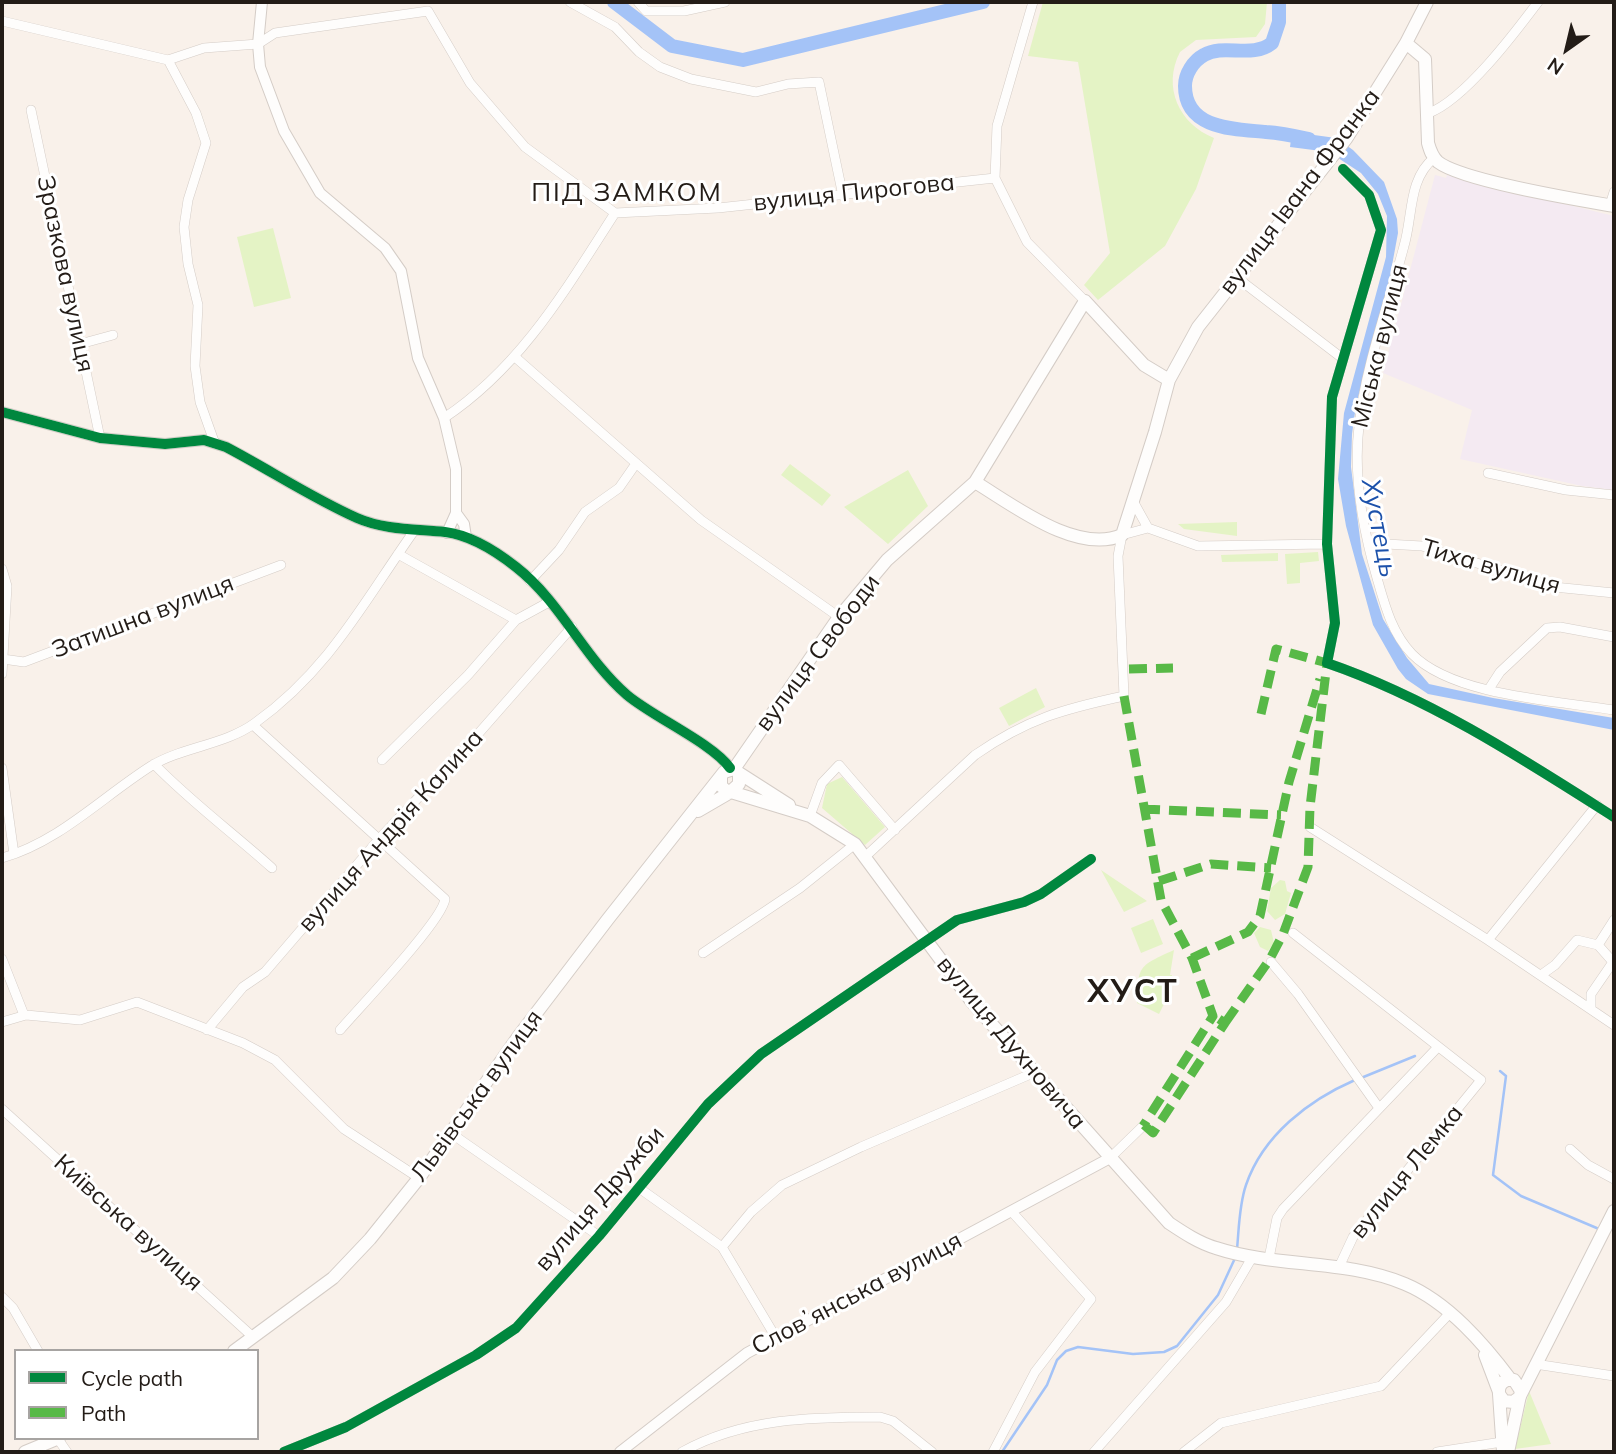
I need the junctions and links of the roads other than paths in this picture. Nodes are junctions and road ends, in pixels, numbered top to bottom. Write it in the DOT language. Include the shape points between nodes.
graph roads {
  1 [pos="262,2"];
  2 [pos="570,2"];
  3 [pos="638,2"];
  4 [pos="725,2"];
  5 [pos="1033,2"];
  6 [pos="1427,2"];
  7 [pos="1538,2"];
  8 [pos="428,6"];
  9 [pos="2,20"];
  10 [pos="1406,43"];
  11 [pos="258,44"];
  12 [pos="168,61"];
  13 [pos="31,110"];
  14 [pos="1429,113"];
  15 [pos="1434,158"];
  16 [pos="1343,169"];
  17 [pos="995,178"];
  18 [pos="1614,192"];
  19 [pos="843,196"];
  20 [pos="1612,206"];
  21 [pos="615,213"];
  22 [pos="1236,277"];
  23 [pos="1085,301"];
  24 [pos="113,335"];
  25 [pos="80,344"];
  26 [pos="515,357"];
  27 [pos="1342,358"];
  28 [pos="1169,380"];
  29 [pos="2,412"];
  30 [pos="444,418"];
  31 [pos="100,438"];
  32 [pos="215,444"];
  33 [pos="635,465"];
  34 [pos="1488,473"];
  35 [pos="975,482"];
  36 [pos="1614,495"];
  37 [pos="1133,501"];
  38 [pos="456,513"];
  39 [pos="1148,528"];
  40 [pos="414,531"];
  41 [pos="447,533"];
  42 [pos="1122,535"];
  43 [pos="466,537"];
  44 [pos="1368,543"];
  45 [pos="1327,544"];
  46 [pos="398,554"];
  47 [pos="281,565"];
  48 [pos="2,569"];
  49 [pos="530,581"];
  50 [pos="1614,593"];
  51 [pos="549,602"];
  52 [pos="839,617"];
  53 [pos="516,620"];
  54 [pos="572,627"];
  55 [pos="1614,638"];
  56 [pos="3,659"];
  57 [pos="2,674"];
  58 [pos="1489,689"];
  59 [pos="1614,710"];
  60 [pos="253,725"];
  61 [pos="382,760"];
  62 [pos="154,764"];
  63 [pos="2,768"];
  64 [pos="731,772"];
  65 [pos="730,793"];
  66 [pos="1597,805"];
  67 [pos="691,814"];
  68 [pos="807,815"];
  69 [pos="1614,817"];
  70 [pos="1310,827"];
  71 [pos="895,830"];
  72 [pos="380,838"];
  73 [pos="855,844"];
  74 [pos="14,854"];
  75 [pos="867,855"];
  76 [pos="2,858"];
  77 [pos="1091,859"];
  78 [pos="272,869"];
  79 [pos="1614,920"];
  80 [pos="1293,933"];
  81 [pos="1488,940"];
  82 [pos="927,943"];
  83 [pos="1598,945"];
  84 [pos="703,953"];
  85 [pos="2,959"];
  86 [pos="1271,962"];
  87 [pos="1541,975"];
  88 [pos="1591,1008"];
  89 [pos="24,1015"];
  90 [pos="2,1022"];
  91 [pos="1614,1025"];
  92 [pos="207,1030"];
  93 [pos="340,1030"];
  94 [pos="1438,1047"];
  95 [pos="1033,1073"];
  96 [pos="1379,1108"];
  97 [pos="2,1109"];
  98 [pos="1143,1126"];
  99 [pos="452,1134"];
  100 [pos="1570,1149"];
  101 [pos="1110,1158"];
  102 [pos="419,1178"];
  103 [pos="1614,1179"];
  104 [pos="639,1188"];
  105 [pos="1012,1212"];
  106 [pos="1611,1217"];
  107 [pos="599,1236"];
  108 [pos="722,1247"];
  109 [pos="1241,1254"];
  110 [pos="1269,1258"];
  111 [pos="1339,1267"];
  112 [pos="2,1297"];
  113 [pos="1449,1314"];
  114 [pos="775,1336"];
  115 [pos="1475,1336"];
  116 [pos="253,1337"];
  117 [pos="37,1349"];
  118 [pos="237,1349"];
  119 [pos="1535,1364"];
  120 [pos="1614,1376"];
  121 [pos="1512,1380"];
  122 [pos="1499,1393"];
  123 [pos="1520,1396"];
  124 [pos="55,1440"];
  125 [pos="1504,1449"];
  126 [pos="25,1452"];
  127 [pos="284,1452"];
  128 [pos="622,1452"];
  129 [pos="682,1452"];
  130 [pos="932,1452"];
  131 [pos="993,1452"];
  132 [pos="1094,1452"];
  133 [pos="1184,1452"];
  134 [pos="1437,1452"];
  1 -- 11 [label="street"];
  2 -- 19 [label="street" via="615,27 660,67 691,79 756,92 819,82"];
  3 -- 4 [label="street" via="646,11 684,11"];
  5 -- 17 [label="street" via="997,126"];
  6 -- 10 [label="main road, вулиця Івана Франка"];
  7 -- 14 [label="street" via="1456,96"];
  8 -- 11 [label="street" via="275,33"];
  8 -- 21 [label="street" via="470,83 524,147"];
  9 -- 12 [label="street"];
  10 -- 14 [label="main road" via="1424,59"];
  10 -- 22 [label="main road, вулиця Івана Франка" via="1346,139"];
  11 -- 12 [label="street" via="204,48"];
  11 -- 30 [label="street" via="260,66 284,131 320,193 384,248 401,271 418,358"];
  12 -- 32 [label="street" via="196,113 206,143 184,227 198,304 195,366"];
  13 -- 25 [label="street, Зразкова вулиця"];
  14 -- 15 [label="main road" via="1428,143"];
  15 -- 20 [label="main road" via="1471,174"];
  15 -- 44 [label="street, Міська вулиця" via="1419,172 1360,415 1357,470"];
  16 -- 27 [label="street" via="1369,195 1381,230"];
  17 -- 19 [label="street, вулиця Пирогова"];
  17 -- 23 [label="street" via="1027,243"];
  18 -- 20 [label="street"];
  19 -- 21 [label="street, вулиця Пирогова"];
  21 -- 26 [label="street" via="544,322"];
  22 -- 27 [label="street"];
  22 -- 28 [label="main road, вулиця Івана Франка" via="1198,327"];
  23 -- 28 [label="main road" via="1144,365"];
  23 -- 35 [label="main road, вулиця Свободи"];
  24 -- 25 [label="street"];
  25 -- 31 [label="street, Зразкова вулиця"];
  26 -- 30 [label="street" via="470,401"];
  26 -- 33 [label="street"];
  27 -- 45 [label="street" via="1332,397"];
  28 -- 37 [label="main road, вулиця Івана Франка"];
  29 -- 31 [label="street"];
  30 -- 38 [label="street" via="456,469"];
  31 -- 32 [label="street"];
  32 -- 40 [label="street" via="359,519"];
  33 -- 49 [label="street" via="619,488 585,512"];
  33 -- 52 [label="street" via="701,520"];
  34 -- 36 [label="street"];
  35 -- 42 [label="main road" via="1071,535 1099,542"];
  35 -- 52 [label="main road, вулиця Свободи" via="887,561"];
  37 -- 39 [label="street"];
  37 -- 42 [label="main road, вулиця Івана Франка"];
  38 -- 41 [label="street"];
  38 -- 43 [label="street"];
  39 -- 42 [label="street"];
  39 -- 45 [label="street" via="1198,546"];
  40 -- 41 [label="street"];
  40 -- 46 [label="street"];
  41 -- 43 [label="street"];
  42 -- 71 [label="street" via="1118,570 1124,696 1061,709 1011,732 975,755"];
  43 -- 49 [label="street" via="516,567"];
  44 -- 50 [label="street, Тиха вулиця" via="1422,546 1562,589"];
  44 -- 58 [label="street, Міська вулиця" via="1388,615 1405,645 1446,677"];
  45 -- 66 [label="street" via="1335,623 1327,663 1470,729"];
  46 -- 53 [label="street"];
  46 -- 60 [label="street" via="346,635 315,672"];
  47 -- 56 [label="street, Затишна вулиця" via="24,662"];
  48 -- 56 [label="street" via="7,586"];
  49 -- 51 [label="street"];
  51 -- 53 [label="street"];
  51 -- 54 [label="street"];
  52 -- 64 [label="main road, вулиця Свободи"];
  53 -- 61 [label="street" via="468,676"];
  54 -- 64 [label="street" via="629,697"];
  54 -- 72 [label="street, вулиця Андрія Калина"];
  55 -- 58 [label="street" via="1547,628 1500,672"];
  56 -- 57 [label="street"];
  58 -- 59 [label="street, Міська вулиця"];
  60 -- 62 [label="street"];
  60 -- 72 [label="street"];
  62 -- 74 [label="street" via="46,841"];
  62 -- 78 [label="street" via="202,812"];
  63 -- 74 [label="street"];
  64 -- 65 [label="main road" via="739,784"];
  64 -- 67 [label="main road, Львівська вулиця"];
  64 -- 68 [label="main road"];
  65 -- 67 [label="main road, Львівська вулиця"];
  65 -- 68 [label="main road"];
  66 -- 69 [label="street"];
  66 -- 81 [label="street"];
  67 -- 99 [label="main road, Львівська вулиця" via="518,1037"];
  68 -- 71 [label="street" via="822,783 839,765"];
  68 -- 73 [label="main road, вулиця Духновича"];
  70 -- 81 [label="street"];
  71 -- 75 [label="street"];
  72 -- 92 [label="street, вулиця Андрія Калина" via="265,972 243,987"];
  72 -- 93 [label="street" via="443,895 443,908"];
  73 -- 75 [label="main road, вулиця Духновича"];
  73 -- 84 [label="street" via="800,888"];
  74 -- 76 [label="street"];
  75 -- 82 [label="main road, вулиця Духновича"];
  77 -- 82 [label="street, вулиця Дружби" via="1041,894 957,920"];
  79 -- 83 [label="street"];
  80 -- 94 [label="street"];
  81 -- 87 [label="street"];
  82 -- 95 [label="main road, вулиця Духновича"];
  82 -- 104 [label="street, вулиця Дружби" via="761,1054 708,1104"];
  83 -- 87 [label="street" via="1577,940"];
  83 -- 88 [label="street" via="1613,962 1591,994"];
  85 -- 89 [label="street"];
  86 -- 96 [label="street"];
  87 -- 88 [label="street"];
  88 -- 91 [label="street"];
  89 -- 90 [label="street"];
  89 -- 92 [label="street" via="80,1020 137,1002"];
  92 -- 102 [label="street" via="275,1060 344,1129"];
  94 -- 96 [label="street"];
  94 -- 111 [label="street, вулиця Лемка" via="1481,1080 1353,1237"];
  95 -- 101 [label="main road, вулиця Духновича"];
  95 -- 108 [label="street" via="782,1185 751,1212"];
  96 -- 110 [label="street" via="1283,1209"];
  97 -- 116 [label="street, Київська вулиця"];
  98 -- 101 [label="street"];
  99 -- 102 [label="main road, Львівська вулиця"];
  99 -- 107 [label="street"];
  100 -- 103 [label="street" via="1588,1166"];
  101 -- 105 [label="street, Словʼянська вулиця"];
  101 -- 109 [label="main road, вулиця Духновича" via="1169,1223 1196,1240"];
  102 -- 116 [label="main road, Львівська вулиця" via="333,1278"];
  104 -- 107 [label="street, вулиця Дружби"];
  104 -- 108 [label="street"];
  105 -- 114 [label="street, Словʼянська вулиця"];
  105 -- 131 [label="street" via="1091,1299 1035,1372"];
  106 -- 119 [label="main road"];
  107 -- 127 [label="street, вулиця Дружби" via="516,1328 346,1427"];
  108 -- 114 [label="street"];
  109 -- 110 [label="main road, вулиця Духновича"];
  109 -- 132 [label="street" via="1226,1303"];
  110 -- 111 [label="main road, вулиця Духновича"];
  111 -- 113 [label="main road, вулиця Духновича" via="1407,1285"];
  112 -- 117 [label="street"];
  113 -- 115 [label="main road, вулиця Духновича"];
  113 -- 133 [label="street" via="1381,1386 1221,1423"];
  114 -- 128 [label="street, Словʼянська вулиця" via="712,1377"];
  115 -- 121 [label="main road"];
  115 -- 122 [label="main road"];
  116 -- 118 [label="main road, Львівська вулиця"];
  119 -- 120 [label="street"];
  119 -- 121 [label="main road"];
  119 -- 123 [label="main road"];
  121 -- 122 [label="main road" via="1502,1383"];
  121 -- 123 [label="main road" via="1519,1384"];
  122 -- 123 [label="main road" via="1510,1402"];
  122 -- 125 [label="main road"];
  123 -- 125 [label="main road"];
  124 -- 126 [label="main road"];
  125 -- 134 [label="street"];
  129 -- 130 [label="street" via="725,1432 775,1421 880,1417 893,1421"];
}
